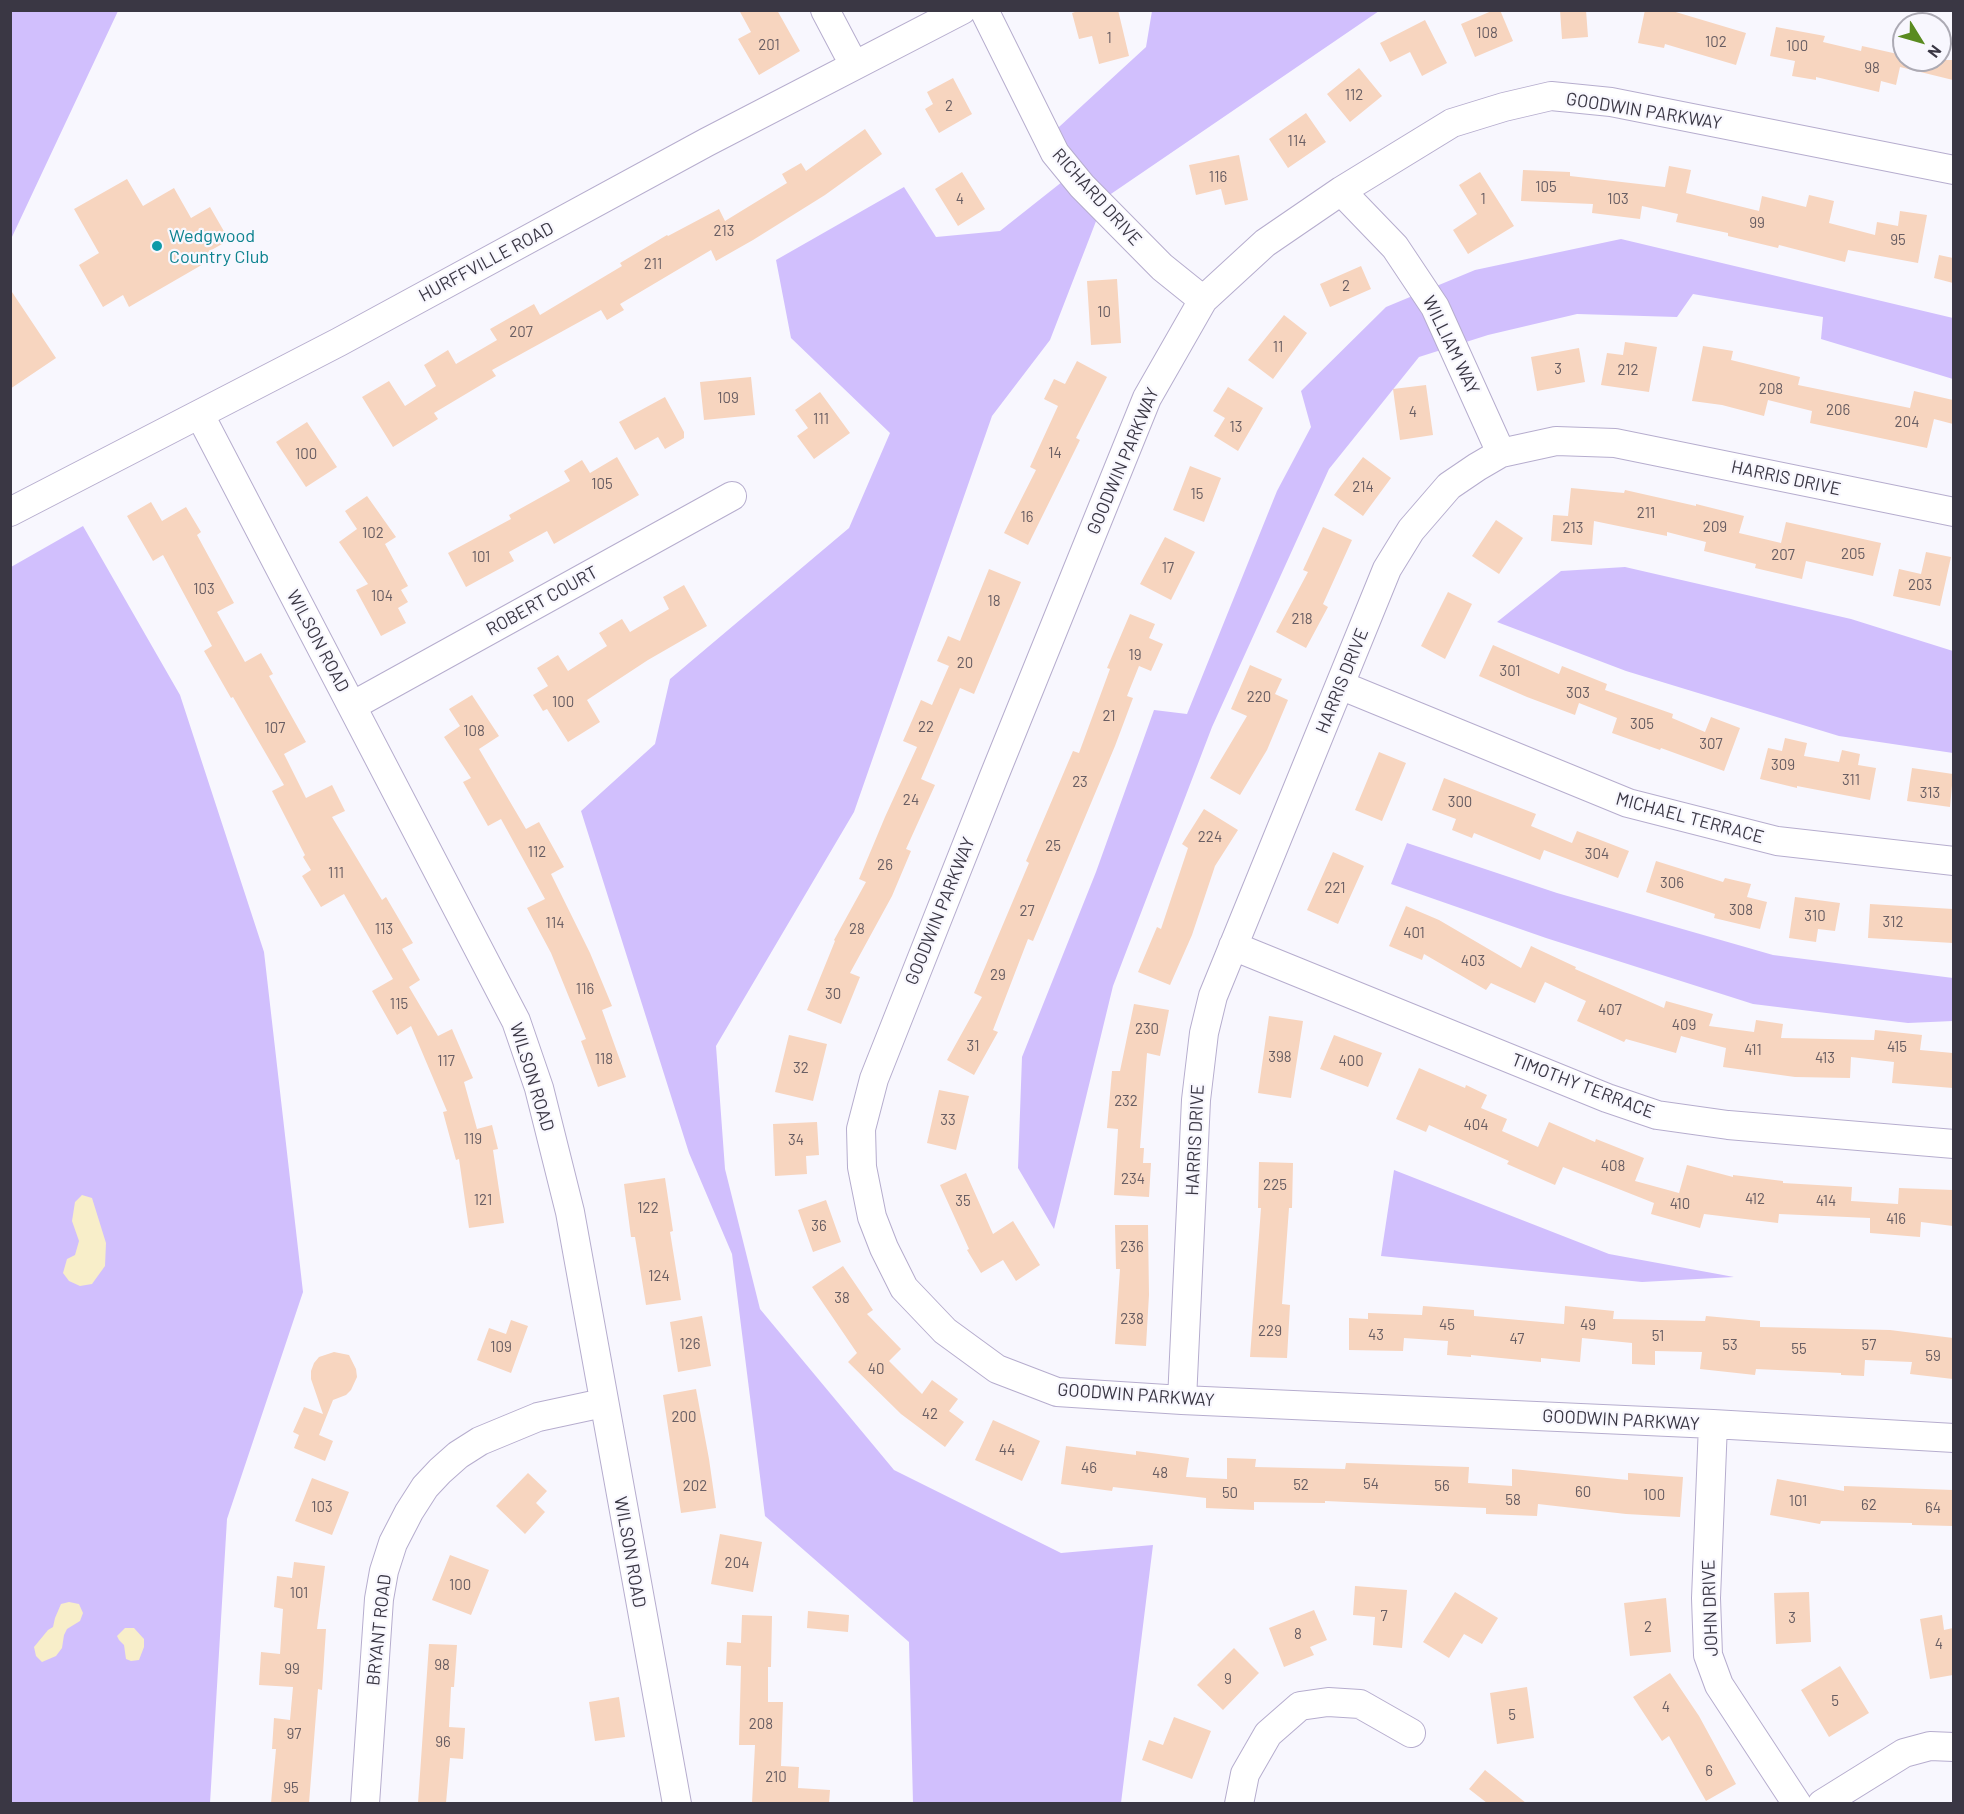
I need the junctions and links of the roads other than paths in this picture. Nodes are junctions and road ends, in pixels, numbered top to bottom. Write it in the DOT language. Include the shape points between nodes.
graph roads {
  1 [pos="825,10"];
  2 [pos="962,10"];
  3 [pos="984,10"];
  4 [pos="854,65"];
  5 [pos="1953,170"];
  6 [pos="1341,191"];
  7 [pos="1203,300"];
  8 [pos="200,415"];
  9 [pos="1501,453"];
  10 [pos="732,496"];
  11 [pos="10,512"];
  12 [pos="1953,512"];
  13 [pos="1340,685"];
  14 [pos="352,706"];
  15 [pos="1953,861"];
  16 [pos="1233,946"];
  17 [pos="1953,1144"];
  18 [pos="1182,1400"];
  19 [pos="603,1403"];
  20 [pos="1713,1425"];
  21 [pos="1953,1438"];
  22 [pos="1411,1732"];
  23 [pos="1953,1747"];
  24 [pos="365,1803"];
  25 [pos="677,1803"];
  26 [pos="1239,1803"];
  27 [pos="1797,1803"];
  28 [pos="1822,1803"];
  1 -- 4 [label="street"];
  2 -- 4 [label="street, HURFFVILLE ROAD"];
  3 -- 7 [label="street, RICHARD DRIVE" via="1055,153 1162,267"];
  4 -- 8 [label="street, HURFFVILLE ROAD"];
  5 -- 6 [label="street, GOODWIN PARKWAY" via="1611,102 1551,96 1452,123"];
  6 -- 7 [label="street, GOODWIN PARKWAY" via="1265,243"];
  6 -- 9 [label="street, WILLIAM WAY" via="1395,247 1435,307"];
  7 -- 18 [label="street, GOODWIN PARKWAY" via="1147,398 878,1068 861,1129 862,1167 872,1217 884,1248 904,1288 945,1331 997,1369 1058,1392"];
  8 -- 11 [label="street, HURFFVILLE ROAD"];
  8 -- 14 [label="street, WILSON ROAD"];
  9 -- 12 [label="street, HARRIS DRIVE" via="1556,441 1615,443"];
  9 -- 13 [label="street, HARRIS DRIVE" via="1449,486 1411,530 1387,569"];
  10 -- 14 [label="street, ROBERT COURT"];
  13 -- 15 [label="street, MICHAEL TERRACE" via="1628,803 1777,841"];
  13 -- 16 [label="street, HARRIS DRIVE"];
  14 -- 19 [label="street, WILSON ROAD" via="516,1022 538,1088 570,1212"];
  16 -- 17 [label="street, TIMOTHY TERRACE" via="1607,1098 1658,1115 1728,1125"];
  16 -- 18 [label="street, HARRIS DRIVE" via="1203,1034"];
  18 -- 20 [label="street, GOODWIN PARKWAY"];
  19 -- 24 [label="street, BRYANT ROAD" via="538,1417 480,1441 440,1471 409,1512 393,1543 379,1599"];
  19 -- 25 [label="street, WILSON ROAD"];
  20 -- 21 [label="street, GOODWIN PARKWAY"];
  20 -- 27 [label="street, JOHN DRIVE" via="1706,1598 1708,1655 1719,1685"];
  22 -- 26 [label="street" via="1360,1704 1328,1702 1300,1706 1268,1734 1245,1774"];
  23 -- 28 [label="street" via="1930,1746 1904,1753"];
}
